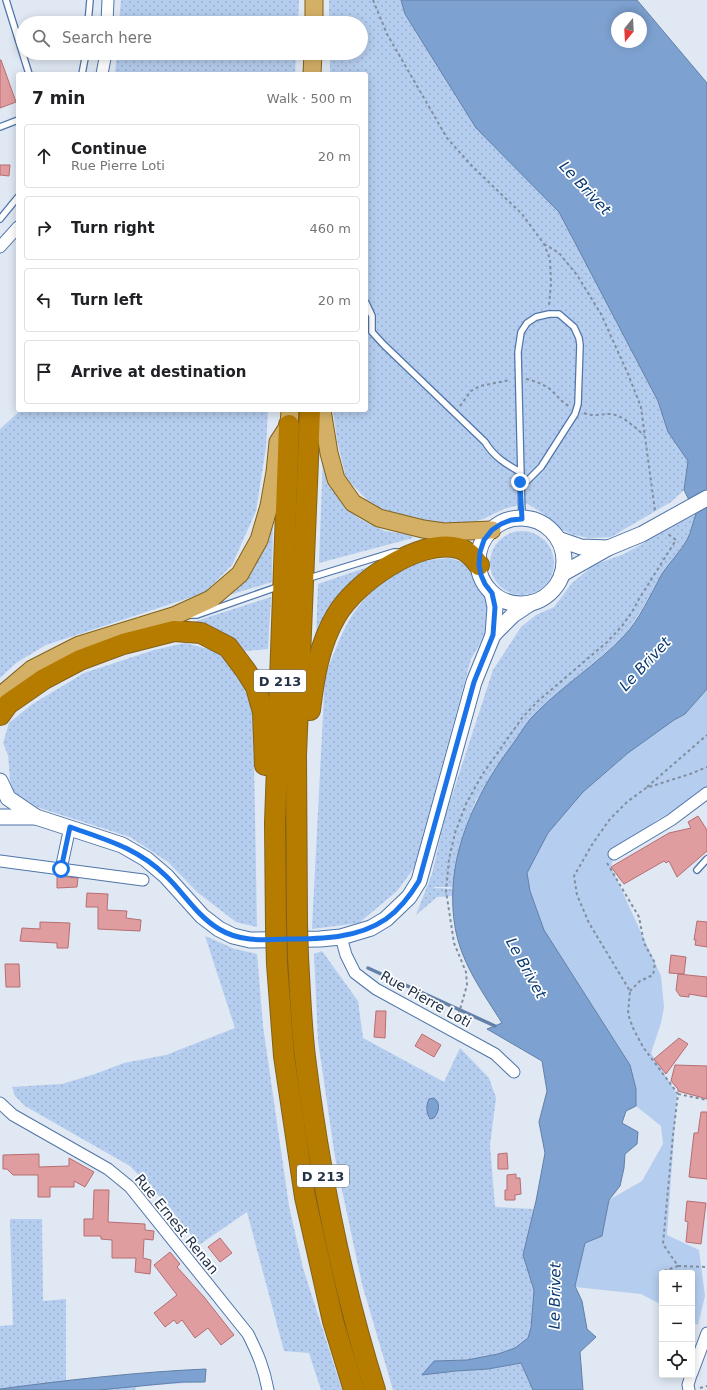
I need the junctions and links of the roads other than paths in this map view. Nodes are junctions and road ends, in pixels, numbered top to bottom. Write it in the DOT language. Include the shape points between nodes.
graph roads {
  1 [pos="6,0"];
  2 [pos="90,0"];
  3 [pos="108,0"];
  4 [pos="314,0"];
  5 [pos="89,16"];
  6 [pos="107,16"];
  7 [pos="314,16"];
  8 [pos="16,32"];
  9 [pos="25,60"];
  10 [pos="85,60"];
  11 [pos="105,60"];
  12 [pos="313,60"];
  13 [pos="28,72"];
  14 [pos="82,72"];
  15 [pos="102,72"];
  16 [pos="312,72"];
  17 [pos="16,121"];
  18 [pos="0,127"];
  19 [pos="16,199"];
  20 [pos="0,219"];
  21 [pos="16,229"];
  22 [pos="0,247"];
  23 [pos="368,307"];
  24 [pos="310,412"];
  25 [pos="322,412"];
  26 [pos="289,418"];
  27 [pos="520,472"];
  28 [pos="520,482"];
  29 [pos="707,498"];
  30 [pos="522,519"];
  31 [pos="492,530"];
  32 [pos="558,539"];
  33 [pos="608,548"];
  34 [pos="418,552"];
  35 [pos="479,565"];
  36 [pos="562,574"];
  37 [pos="293,582"];
  38 [pos="492,593"];
  39 [pos="531,603"];
  40 [pos="176,615"];
  41 [pos="493,635"];
  42 [pos="0,696"];
  43 [pos="0,715"];
  44 [pos="0,781"];
  45 [pos="707,793"];
  46 [pos="0,817"];
  47 [pos="36,817"];
  48 [pos="275,822"];
  49 [pos="296,824"];
  50 [pos="70,827"];
  51 [pos="614,854"];
  52 [pos="707,859"];
  53 [pos="0,861"];
  54 [pos="61,869"];
  55 [pos="697,870"];
  56 [pos="143,880"];
  57 [pos="341,937"];
  58 [pos="514,1072"];
  59 [pos="0,1103"];
  60 [pos="707,1333"];
  61 [pos="695,1366"];
  62 [pos="691,1378"];
  63 [pos="268,1390"];
  64 [pos="354,1390"];
  65 [pos="375,1390"];
  66 [pos="689,1390"];
  1 -- 8 [label="lane"];
  2 -- 5 [label="lane"];
  3 -- 6 [label="street"];
  4 -- 7 [label="main road"];
  9 -- 13 [label="lane"];
  10 -- 14 [label="lane"];
  11 -- 15 [label="street"];
  12 -- 16 [label="main road"];
  17 -- 18 [label="lane"];
  19 -- 20 [label="lane"];
  21 -- 22 [label="street"];
  23 -- 27 [label="lane" via="372,316 372,332 485,442 492,452"];
  24 -- 37 [label="highway, D 213"];
  25 -- 31 [label="main road" via="336,479 353,502 380,518 423,529 444,532"];
  26 -- 37 [label="highway, D 213"];
  26 -- 40 [label="main road" via="278,442 269,506 259,540 240,574 211,599"];
  27 -- 28 [label="lane"];
  27 -- 28 [label="lane" via="518,352 521,332 536,316 559,314 574,327 580,338 576,410 541,467 527,481"];
  28 -- 30 [label="lane"];
  29 -- 33 [label="main road" via="632,539"];
  30 -- 31 [label="main road" via="506,522"];
  30 -- 32 [label="main road" via="536,521 549,528"];
  31 -- 35 [label="main road" via="484,540"];
  32 -- 33 [label="main road" via="581,547"];
  32 -- 36 [label="main road" via="563,550"];
  33 -- 36 [label="main road"];
  34 -- 35 [label="highway" via="432,548 459,548 471,555"];
  34 -- 37 [label="lane" via="394,552"];
  34 -- 49 [label="highway" via="387,567 356,589 346,600 328,632 315,673 304,804"];
  35 -- 38 [label="main road" via="485,584"];
  36 -- 39 [label="main road" via="551,593"];
  37 -- 40 [label="lane" via="197,615"];
  37 -- 48 [label="highway, D 213"];
  37 -- 49 [label="highway, D 213"];
  38 -- 39 [label="main road" via="517,604"];
  38 -- 41 [label="main road" via="495,607"];
  39 -- 41 [label="main road" via="513,615"];
  40 -- 42 [label="main road" via="79,645 32,669"];
  41 -- 57 [label="main road" via="474,682 419,881 409,897 386,919 371,928"];
  43 -- 48 [label="highway" via="8,704 44,679 80,660 123,644 174,631 201,633 228,646 256,687 263,712 266,804"];
  44 -- 47 [label="main road" via="8,798"];
  45 -- 51 [label="street" via="671,820"];
  46 -- 47 [label="main road"];
  47 -- 50 [label="main road"];
  48 -- 64 [label="highway, D 213, bridge" via="277,964 284,1056 305,1197 333,1321"];
  49 -- 65 [label="highway, D 213, bridge" via="298,957 305,1056 317,1144 340,1261"];
  50 -- 54 [label="street"];
  50 -- 57 [label="main road" via="122,845 146,859 166,876 202,916 232,936 250,940"];
  52 -- 55 [label="lane"];
  53 -- 54 [label="street"];
  54 -- 56 [label="street"];
  57 -- 58 [label="street, Rue Pierre Loti" via="355,973 376,989 495,1054"];
  59 -- 63 [label="street, Rue Ernest Renan" via="13,1115 108,1169 130,1187 248,1334 259,1355"];
  60 -- 61 [label="street"];
  62 -- 66 [label="street"];
}
